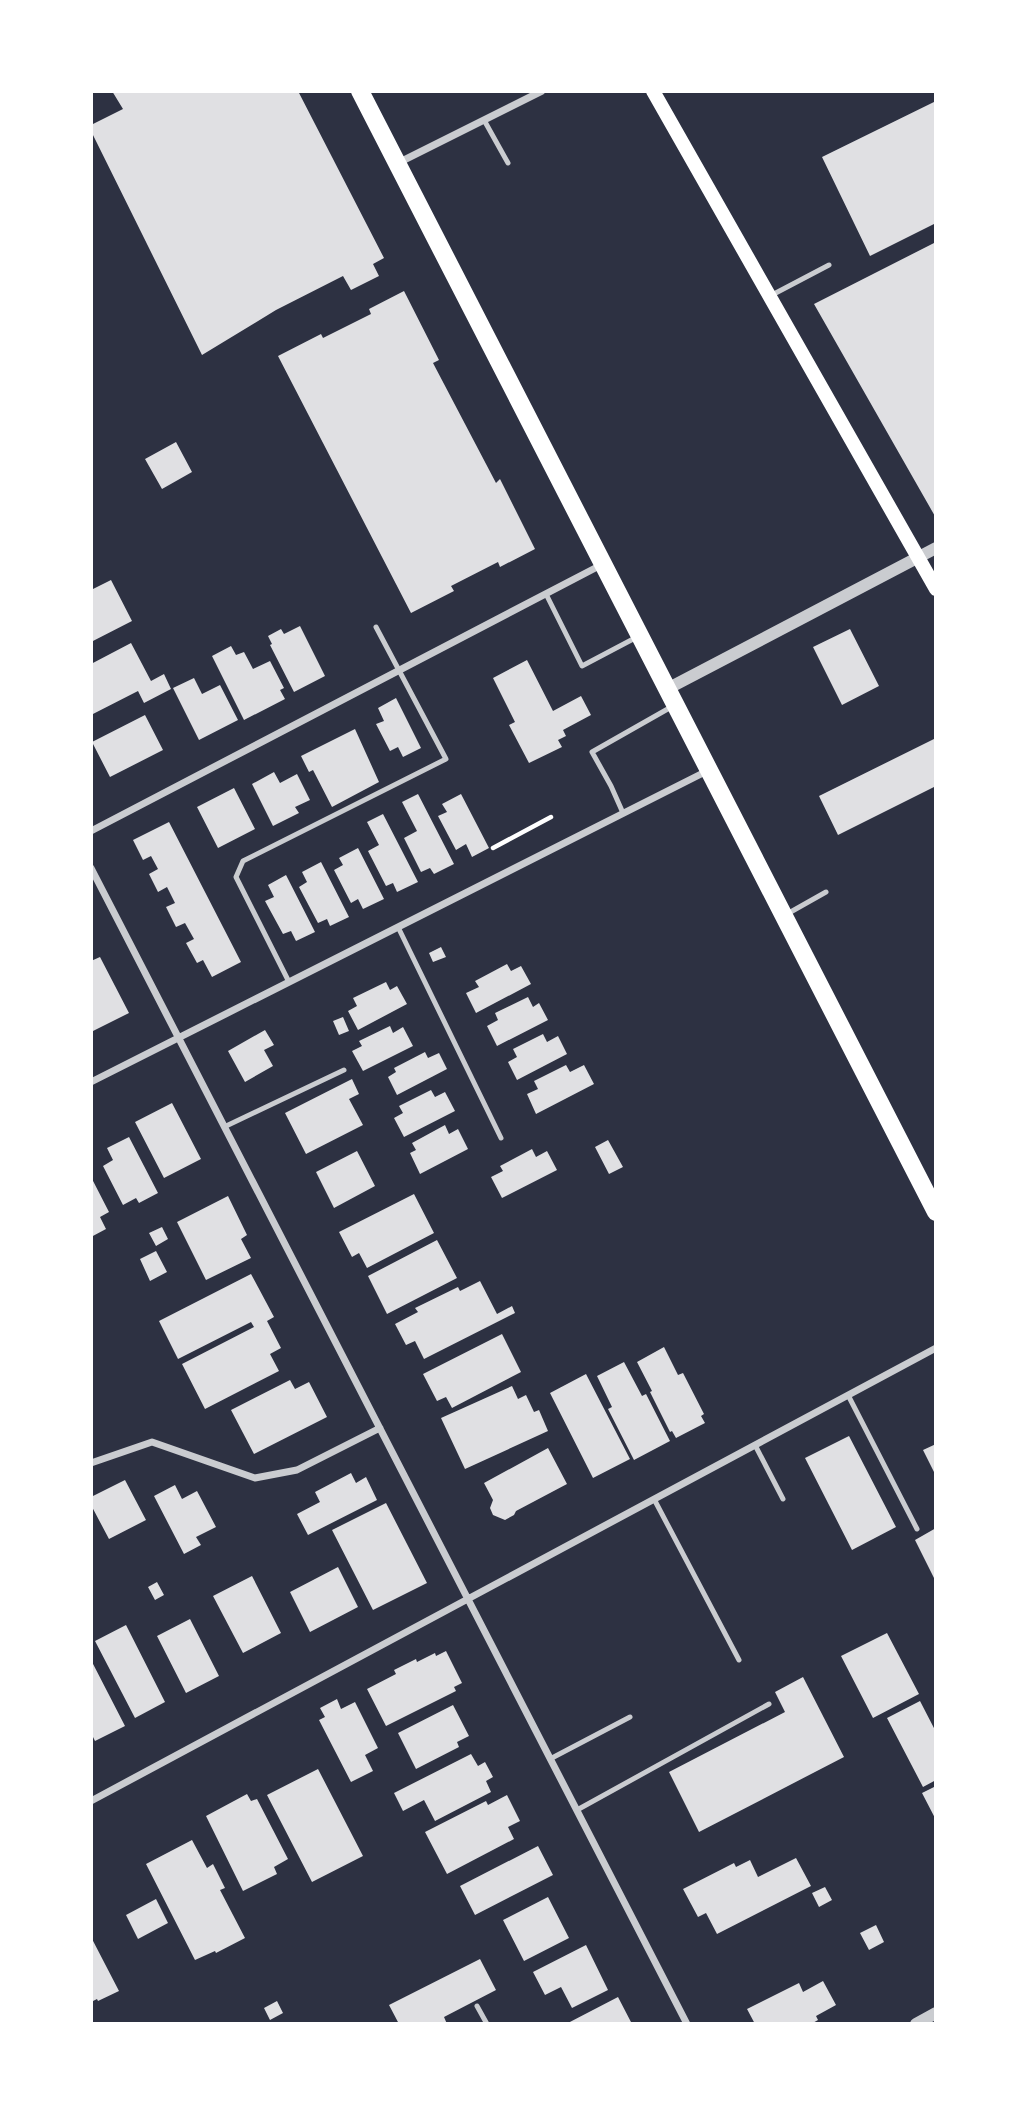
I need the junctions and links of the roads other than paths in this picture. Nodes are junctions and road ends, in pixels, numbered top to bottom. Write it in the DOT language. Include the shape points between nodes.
graph roads {
  1 [pos="360,91"];
  2 [pos="542,91"];
  3 [pos="653,91"];
  4 [pos="484,120"];
  5 [pos="397,163"];
  6 [pos="508,163"];
  7 [pos="829,265"];
  8 [pos="770,296"];
  9 [pos="936,548"];
  10 [pos="918,557"];
  11 [pos="604,564"];
  12 [pos="936,589"];
  13 [pos="546,594"];
  14 [pos="376,627"];
  15 [pos="640,636"];
  16 [pos="398,671"];
  17 [pos="672,697"];
  18 [pos="709,770"];
  19 [pos="623,813"];
  20 [pos="91,831"];
  21 [pos="91,868"];
  22 [pos="825,891"];
  23 [pos="784,915"];
  24 [pos="398,927"];
  25 [pos="289,982"];
  26 [pos="178,1038"];
  27 [pos="344,1070"];
  28 [pos="91,1082"];
  29 [pos="224,1127"];
  30 [pos="501,1138"];
  31 [pos="936,1211"];
  32 [pos="936,1349"];
  33 [pos="848,1395"];
  34 [pos="380,1428"];
  35 [pos="755,1445"];
  36 [pos="91,1463"];
  37 [pos="654,1499"];
  38 [pos="783,1499"];
  39 [pos="917,1529"];
  40 [pos="468,1599"];
  41 [pos="739,1660"];
  42 [pos="769,1704"];
  43 [pos="630,1717"];
  44 [pos="550,1759"];
  45 [pos="91,1801"];
  46 [pos="577,1810"];
  47 [pos="477,2006"];
  48 [pos="936,2013"];
  49 [pos="487,2024"];
  50 [pos="687,2024"];
  51 [pos="916,2024"];
  1 -- 5 [label="main road"];
  2 -- 4 [label="street"];
  3 -- 8 [label="main road"];
  4 -- 5 [label="street"];
  4 -- 6 [label="lane"];
  5 -- 11 [label="main road"];
  7 -- 8 [label="lane"];
  8 -- 10 [label="main road"];
  9 -- 10 [label="street"];
  10 -- 12 [label="main road"];
  10 -- 17 [label="street"];
  11 -- 13 [label="street"];
  11 -- 15 [label="main road"];
  13 -- 15 [label="lane" via="582,666"];
  13 -- 16 [label="street"];
  14 -- 16 [label="lane"];
  15 -- 17 [label="main road"];
  16 -- 20 [label="street"];
  16 -- 25 [label="lane" via="446,759 243,861 236,877"];
  17 -- 18 [label="main road"];
  17 -- 19 [label="lane" via="592,751"];
  18 -- 19 [label="street"];
  18 -- 23 [label="main road"];
  19 -- 24 [label="street"];
  21 -- 26 [label="street"];
  22 -- 23 [label="lane"];
  23 -- 31 [label="main road"];
  24 -- 25 [label="street"];
  24 -- 30 [label="lane"];
  25 -- 26 [label="street"];
  26 -- 28 [label="street"];
  26 -- 29 [label="street"];
  27 -- 29 [label="lane"];
  29 -- 34 [label="street"];
  32 -- 33 [label="street"];
  33 -- 35 [label="street"];
  33 -- 39 [label="lane"];
  34 -- 36 [label="street" via="297,1470 255,1478 152,1442"];
  34 -- 40 [label="street"];
  35 -- 37 [label="street"];
  35 -- 38 [label="lane"];
  37 -- 40 [label="street"];
  37 -- 41 [label="lane"];
  40 -- 44 [label="street"];
  40 -- 45 [label="street"];
  42 -- 46 [label="lane"];
  43 -- 44 [label="lane"];
  44 -- 46 [label="street"];
  46 -- 50 [label="street"];
  47 -- 49 [label="lane"];
  48 -- 51 [label="street"];
}
